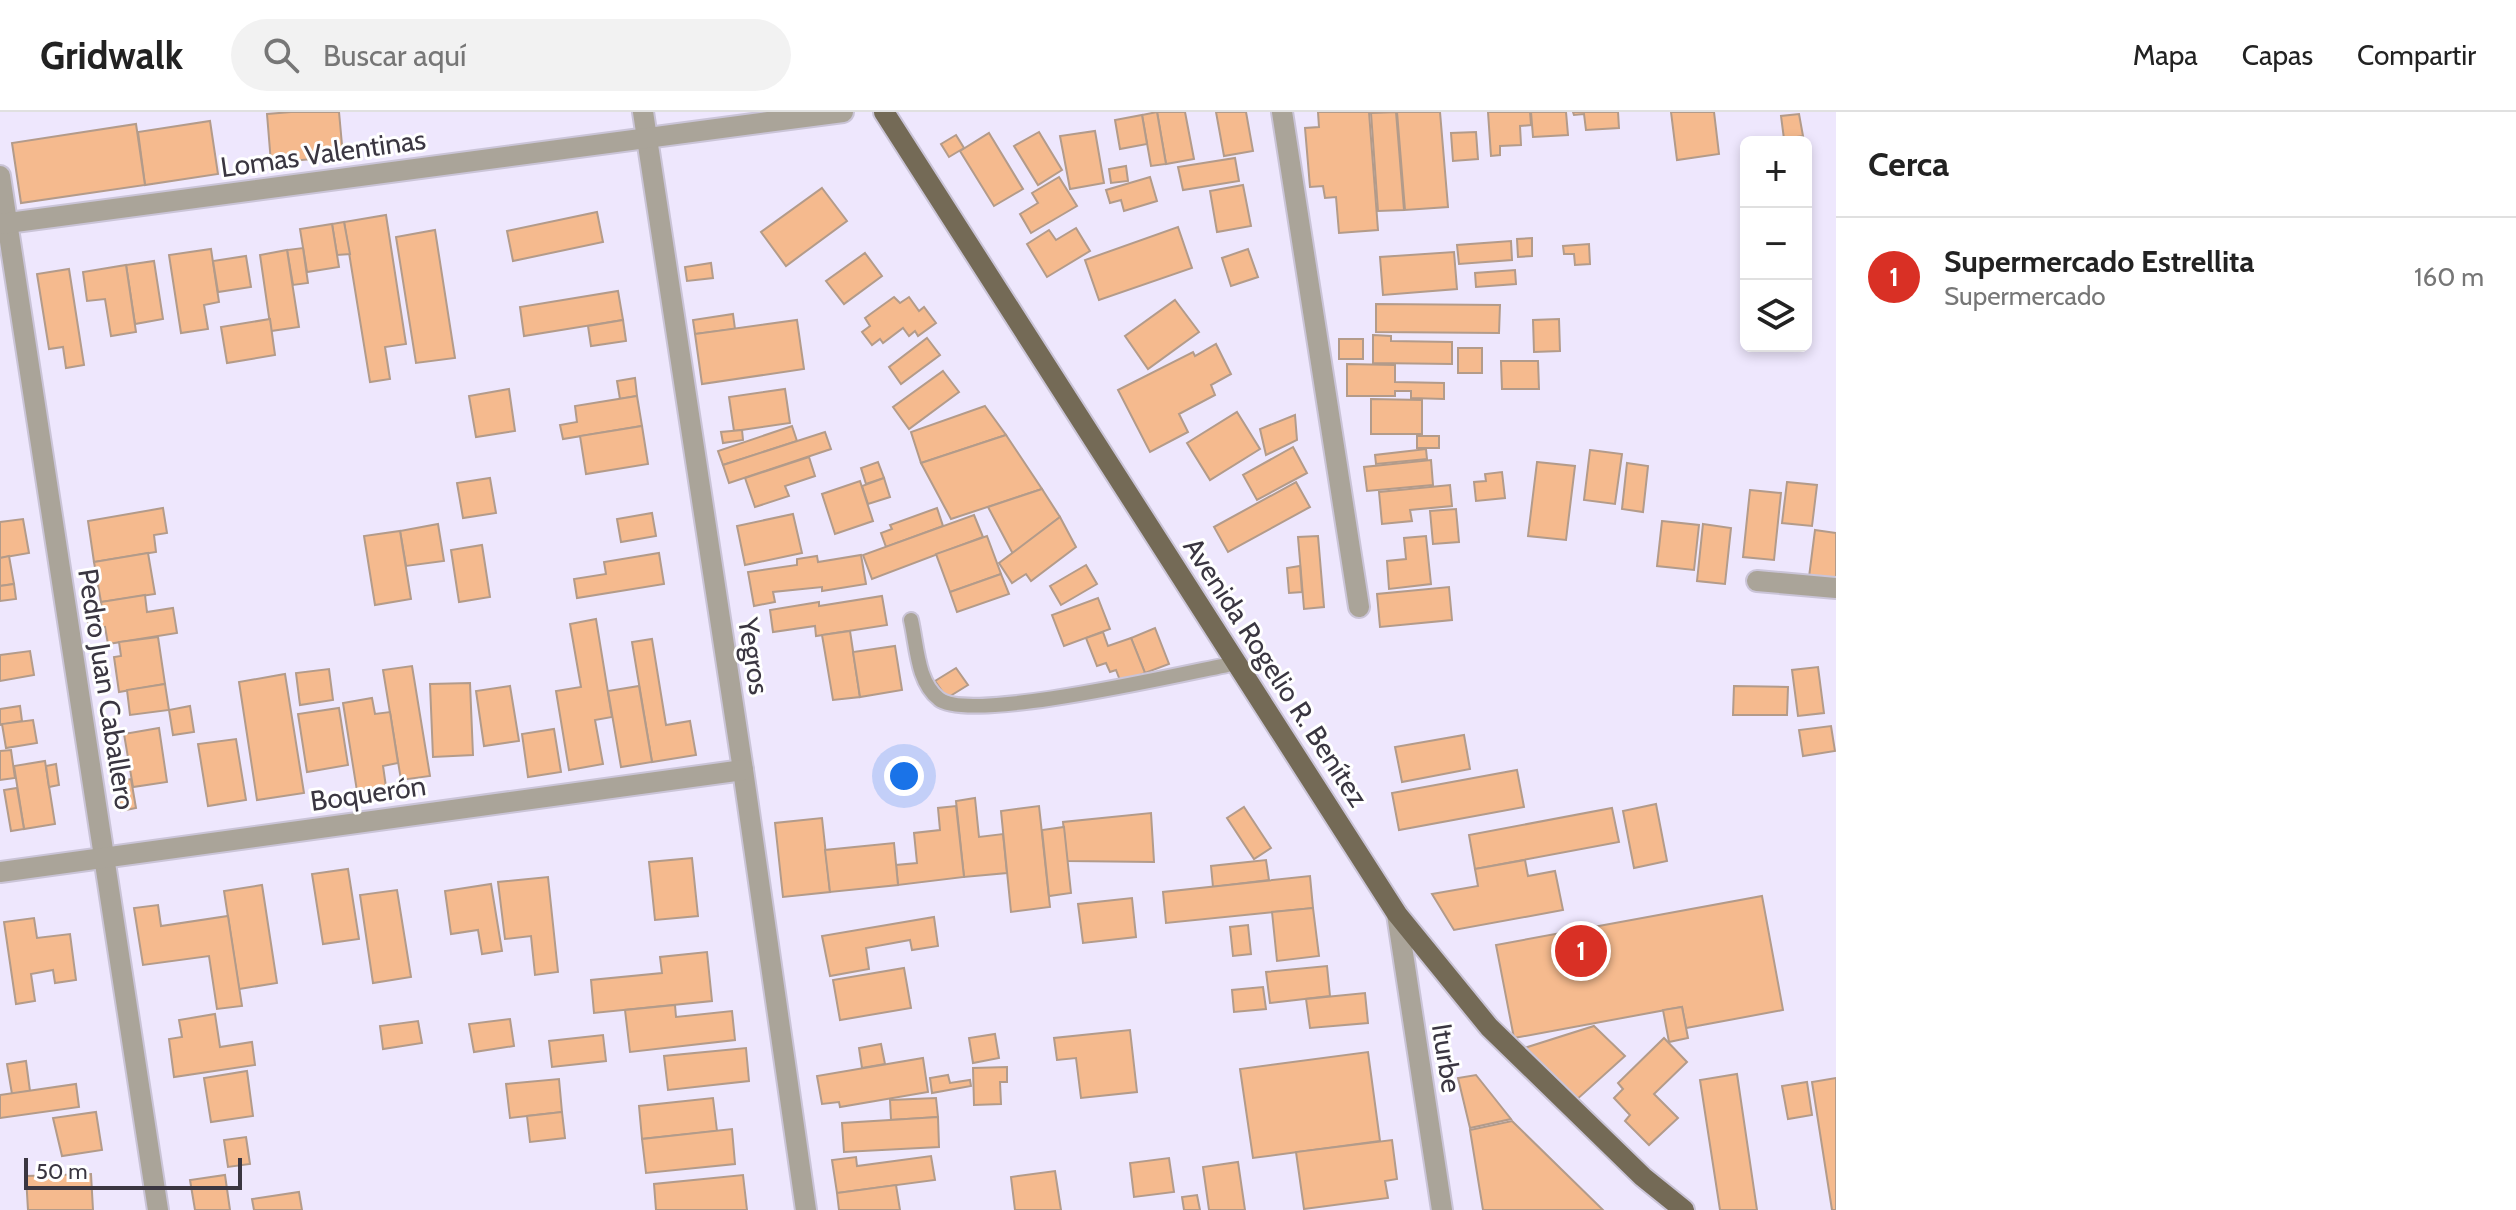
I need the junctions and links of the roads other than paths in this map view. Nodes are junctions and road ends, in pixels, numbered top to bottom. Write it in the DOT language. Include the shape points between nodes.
graph roads {
  1 [pos="643,112"];
  2 [pos="843,112"];
  3 [pos="884,112"];
  4 [pos="1282,112"];
  5 [pos="648,138"];
  6 [pos="0,176"];
  7 [pos="4,224"];
  8 [pos="1757,581"];
  9 [pos="1836,588"];
  10 [pos="1359,607"];
  11 [pos="911,620"];
  12 [pos="1237,663"];
  13 [pos="743,770"];
  14 [pos="104,858"];
  15 [pos="0,872"];
  16 [pos="1397,914"];
  17 [pos="158,1210"];
  18 [pos="806,1210"];
  19 [pos="1442,1210"];
  20 [pos="1684,1210"];
  1 -- 5 [label="street, Yegros"];
  2 -- 5 [label="street, Lomas Valentinas"];
  3 -- 12 [label="main road, Avenida Rogelio R. Benítez"];
  4 -- 10 [label="street"];
  5 -- 7 [label="street, Lomas Valentinas"];
  5 -- 13 [label="street, Yegros"];
  6 -- 7 [label="street, Pedro Juan Caballero"];
  7 -- 14 [label="street, Pedro Juan Caballero"];
  8 -- 9 [label="street"];
  11 -- 12 [label="lane" via="925,686 942,702 973,707 1013,705"];
  12 -- 16 [label="main road, Avenida Rogelio R. Benítez"];
  13 -- 14 [label="street, Boquerón"];
  13 -- 18 [label="street, Yegros"];
  14 -- 15 [label="street, Boquerón"];
  14 -- 17 [label="street, Pedro Juan Caballero"];
  16 -- 19 [label="street, Iturbe"];
  16 -- 20 [label="main road, Avenida Rogelio R. Benítez" via="1489,1027"];
}
